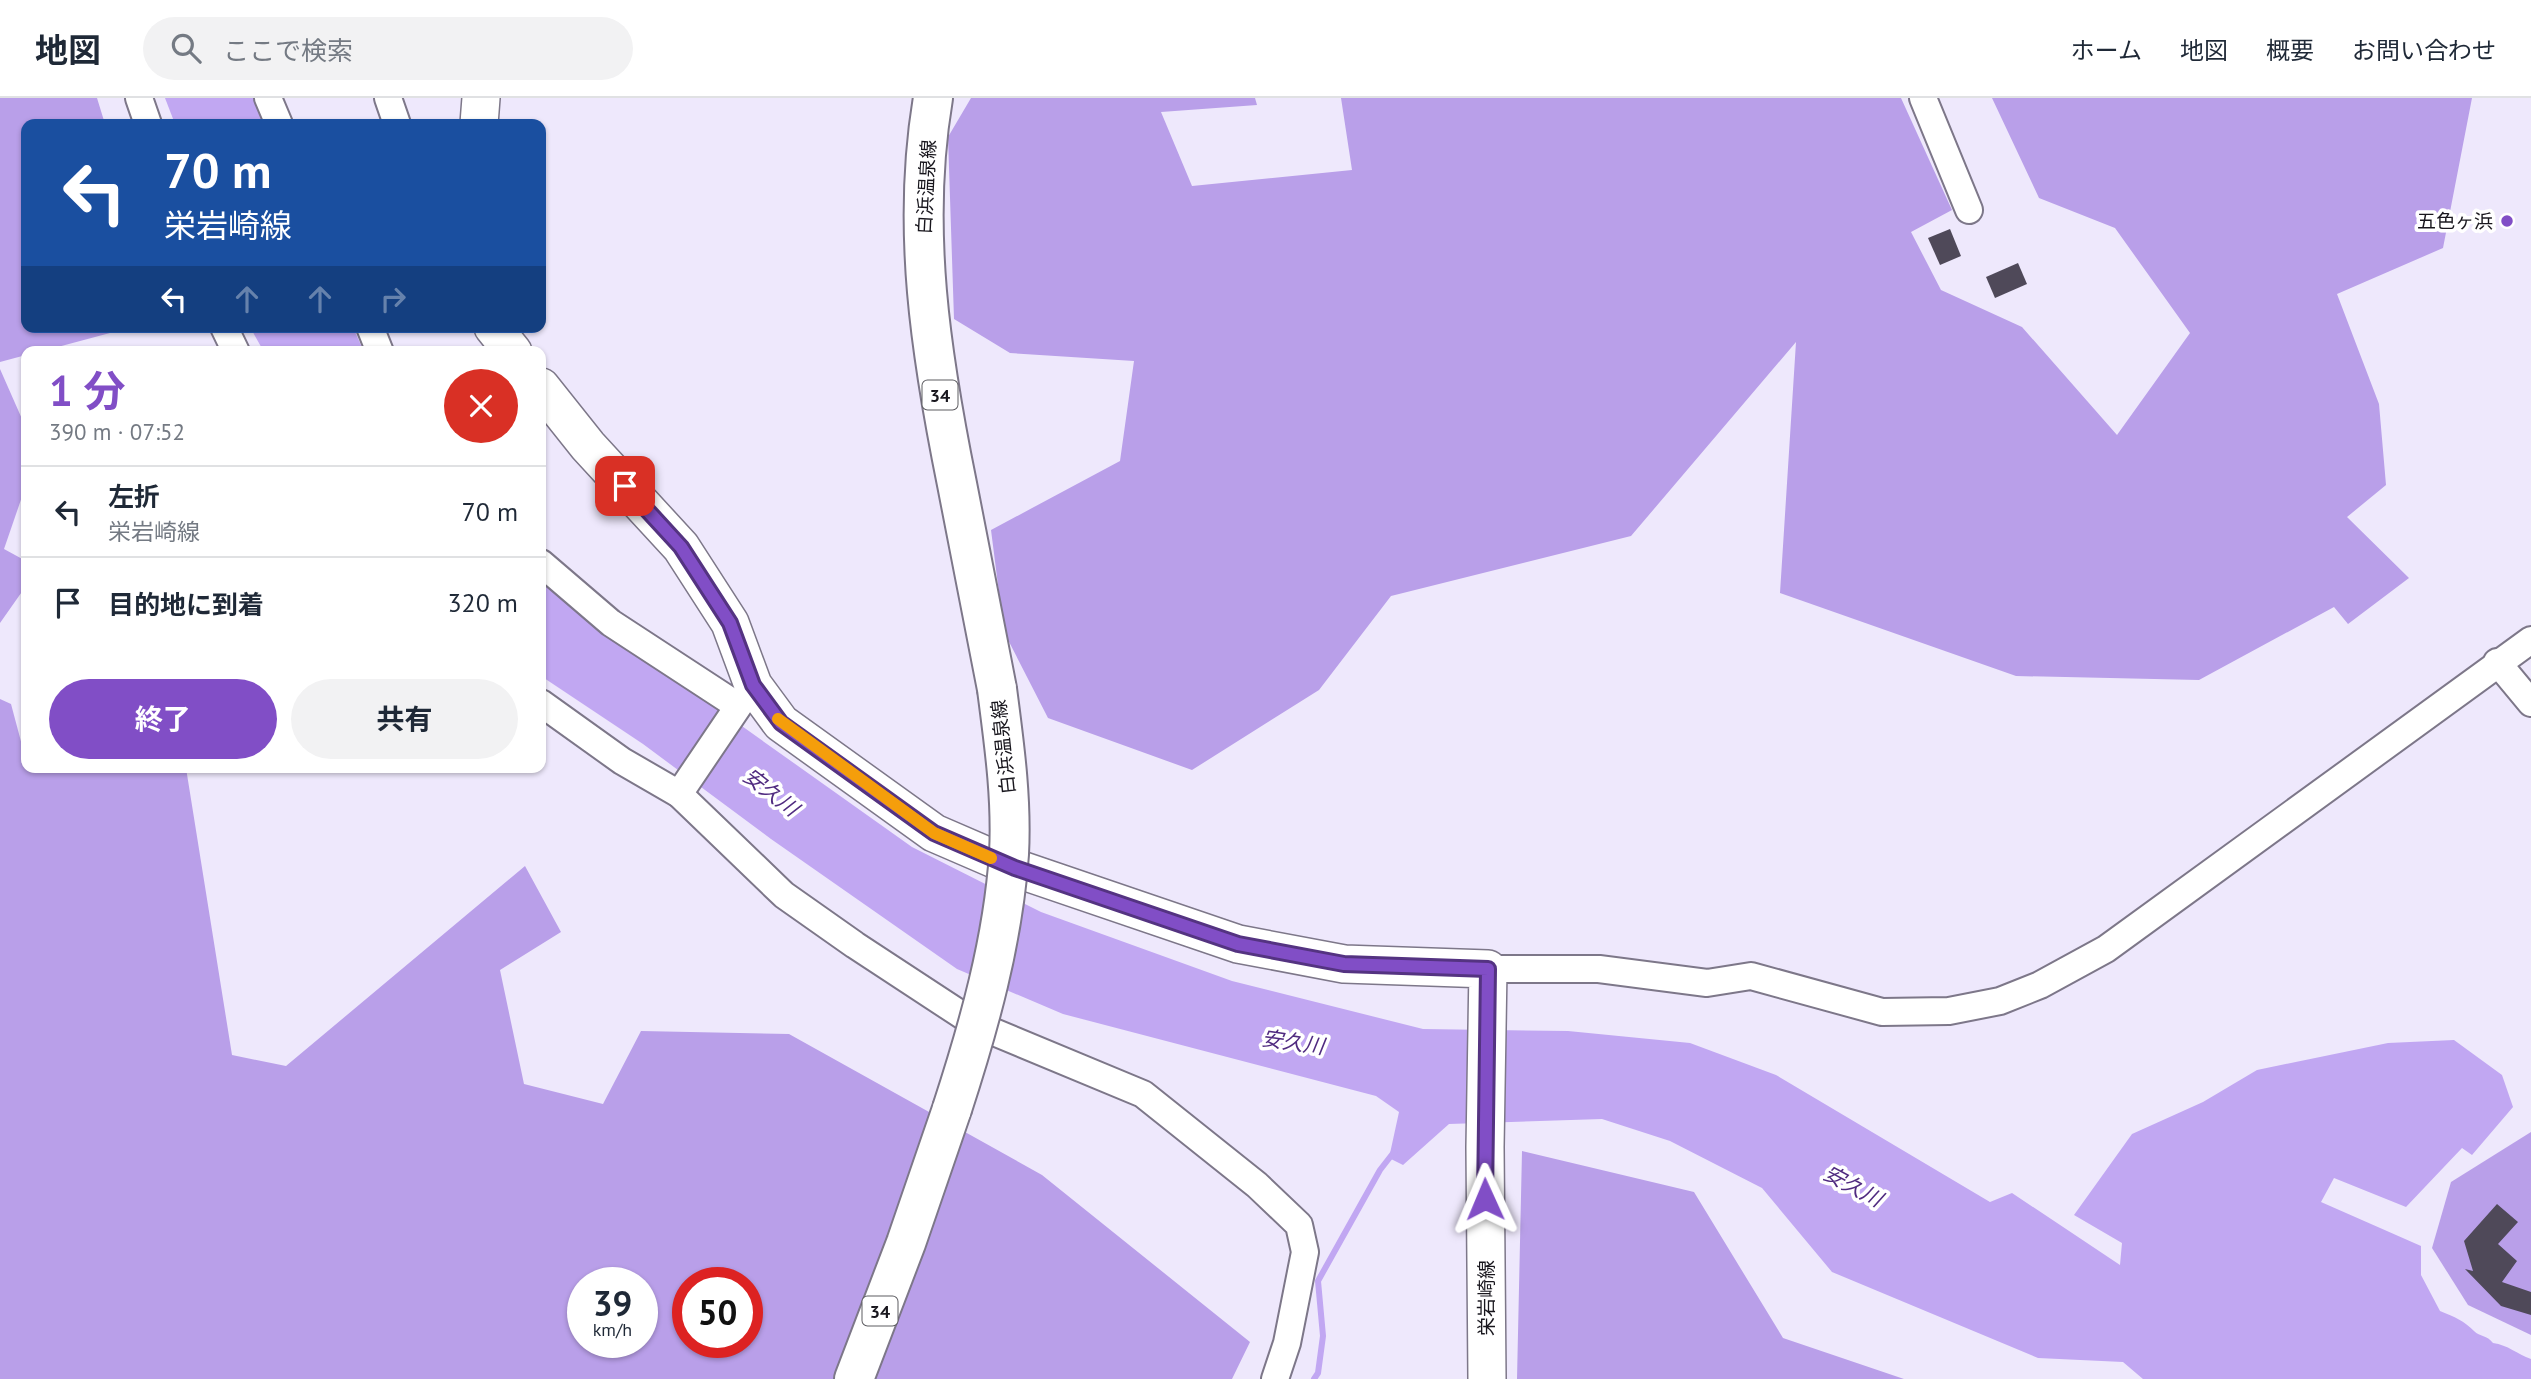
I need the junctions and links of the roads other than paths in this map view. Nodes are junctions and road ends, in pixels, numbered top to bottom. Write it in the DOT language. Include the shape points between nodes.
graph roads {
  1 [pos="139,98"];
  2 [pos="268,98"];
  3 [pos="388,98"];
  4 [pos="481,98"];
  5 [pos="933,98"];
  6 [pos="1923,98"];
  7 [pos="146,119"];
  8 [pos="277,119"];
  9 [pos="395,119"];
  10 [pos="479,119"];
  11 [pos="1969,210"];
  12 [pos="546,393"];
  13 [pos="546,567"];
  14 [pos="2531,640"];
  15 [pos="2497,662"];
  16 [pos="746,696"];
  17 [pos="2531,703"];
  18 [pos="546,707"];
  19 [pos="681,790"];
  20 [pos="1488,969"];
  21 [pos="906,1243"];
  22 [pos="854,1379"];
  23 [pos="866,1379"];
  24 [pos="1275,1379"];
  25 [pos="1487,1379"];
  1 -- 7 [label="street"];
  2 -- 8 [label="street"];
  3 -- 9 [label="street"];
  4 -- 10 [label="main road"];
  5 -- 21 [label="main road, 白浜温泉線 / 34, bridge" via="923,176 926,296 942,410 997,689 1009,804 1009,853 983,1006"];
  6 -- 11 [label="street"];
  12 -- 16 [label="main road" via="681,547 730,623"];
  13 -- 16 [label="street" via="611,623"];
  14 -- 15 [label="street"];
  15 -- 17 [label="street"];
  15 -- 20 [label="street" via="2106,949 2000,1001 1949,1011 1882,1012 1751,976 1707,983 1599,970"];
  16 -- 19 [label="street"];
  16 -- 20 [label="main road" via="934,833 1015,868 1238,944 1344,964"];
  18 -- 19 [label="street" via="622,761"];
  19 -- 24 [label="street" via="784,895 814,917 977,1026 1143,1094 1299,1224 1305,1252"];
  20 -- 25 [label="main road, 栄岩崎線"];
  21 -- 22 [label="main road, 白浜温泉線 / 34"];
  21 -- 23 [label="main road"];
}
